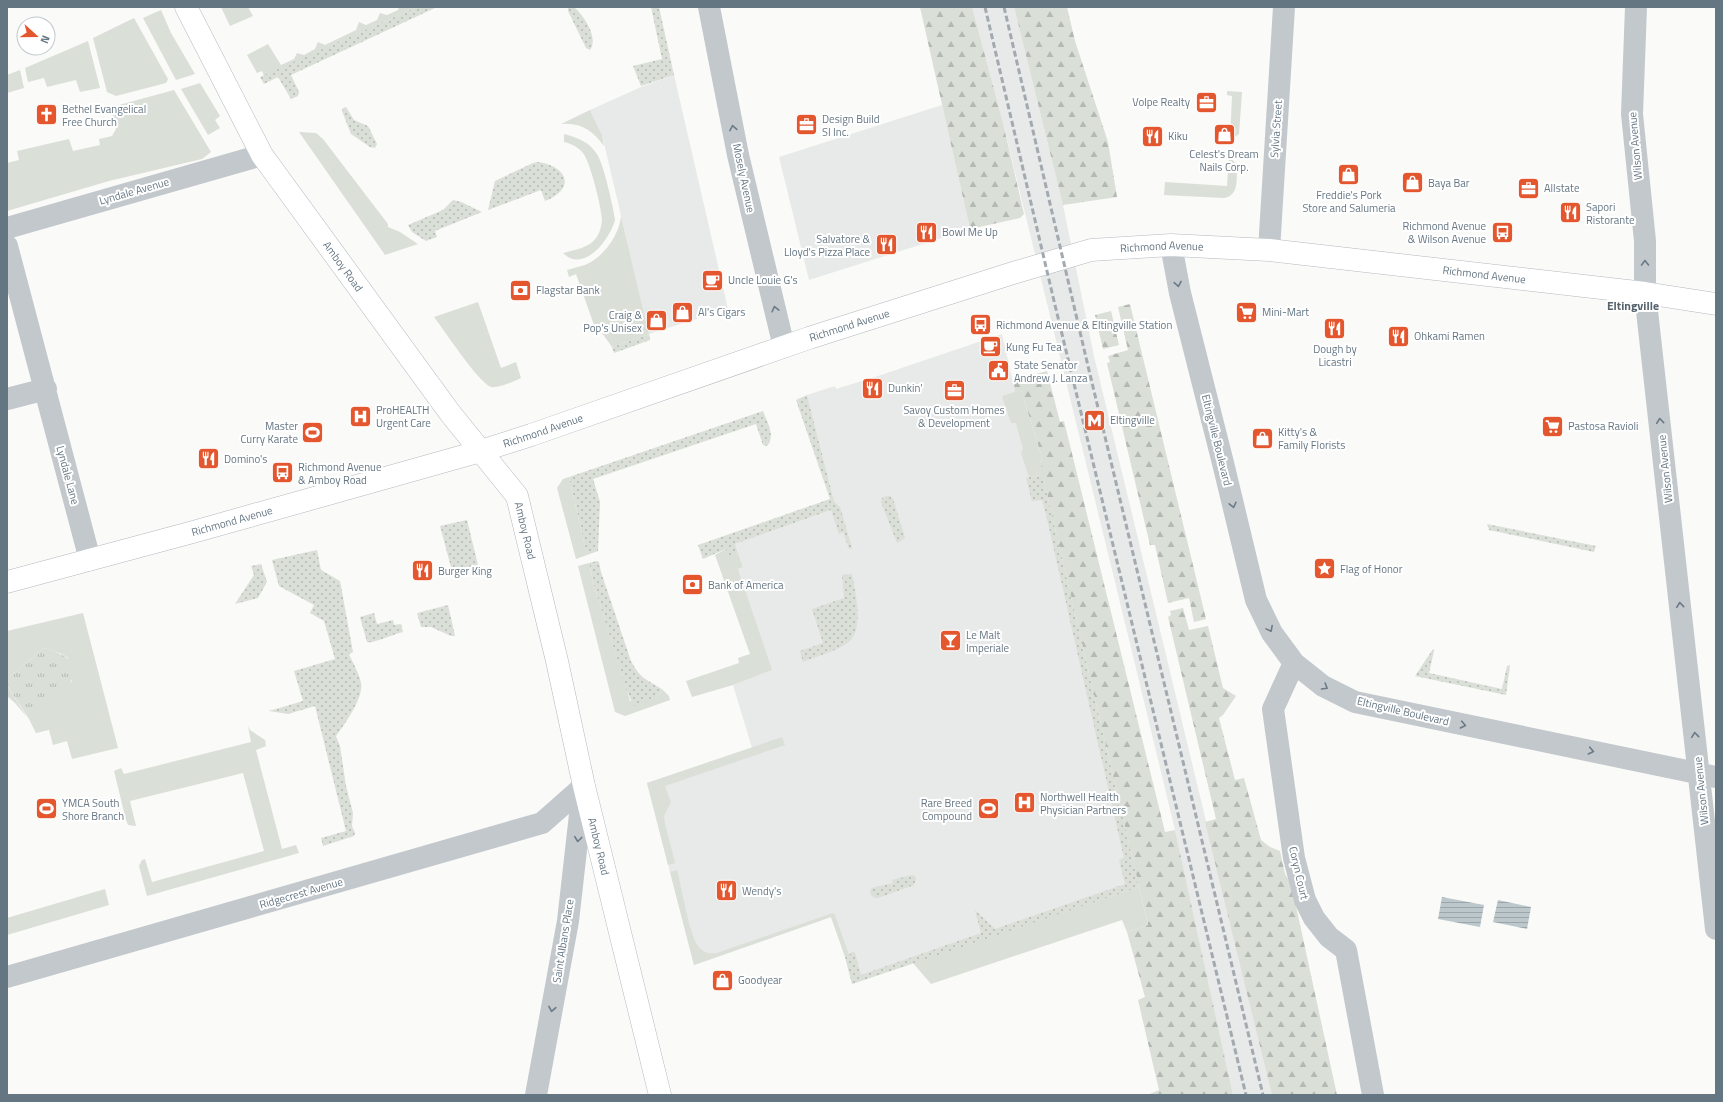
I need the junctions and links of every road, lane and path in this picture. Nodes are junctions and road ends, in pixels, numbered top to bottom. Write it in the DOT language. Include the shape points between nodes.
graph roads {
  1 [pos="186,7"];
  2 [pos="709,7"];
  3 [pos="1284,7"];
  4 [pos="1636,7"];
  5 [pos="262,155"];
  6 [pos="7,228"];
  7 [pos="1171,245"];
  8 [pos="7,246"];
  9 [pos="1268,250"];
  10 [pos="1645,292"];
  11 [pos="1716,304"];
  12 [pos="784,347"];
  13 [pos="46,389"];
  14 [pos="7,399"];
  15 [pos="481,451"];
  16 [pos="90,560"];
  17 [pos="7,582"];
  18 [pos="1294,663"];
  19 [pos="1708,775"];
  20 [pos="584,786"];
  21 [pos="1716,929"];
  22 [pos="7,977"];
  23 [pos="536,1095"];
  24 [pos="660,1095"];
  25 [pos="1373,1095"];
  1 -- 5 [label="main road, Amboy Road"];
  12 -- 2 [label="street, Mosely Avenue, one-way" via="738,155"];
  3 -- 9 [label="street, Sylvia Street"];
  10 -- 4 [label="street, Wilson Avenue, one-way" via="1644,241 1632,114"];
  5 -- 6 [label="street, Lyndale Avenue"];
  5 -- 15 [label="main road, Amboy Road" via="450,413"];
  7 -- 9 [label="main road, Richmond Avenue"];
  7 -- 12 [label="main road, Richmond Avenue" via="1092,250 1012,273"];
  7 -- 18 [label="street, Eltingville Boulevard, one-way" via="1180,294 1256,600 1272,633"];
  8 -- 13 [label="street, Lyndale Lane"];
  9 -- 10 [label="main road, Richmond Avenue"];
  10 -- 11 [label="main road, Richmond Avenue"];
  19 -- 10 [label="street, Wilson Avenue, one-way"];
  12 -- 15 [label="main road, Richmond Avenue"];
  13 -- 14 [label="street"];
  13 -- 16 [label="street, Lyndale Lane"];
  15 -- 16 [label="main road, Richmond Avenue"];
  15 -- 20 [label="main road, Amboy Road" via="517,496 558,661"];
  16 -- 17 [label="main road, Richmond Avenue"];
  18 -- 19 [label="street, Eltingville Boulevard, one-way" via="1323,686 1355,702"];
  18 -- 25 [label="street, Coryn Court" via="1273,709 1294,858 1305,900 1314,918 1329,937 1346,950"];
  19 -- 21 [label="street, Wilson Avenue"];
  20 -- 22 [label="street, Ridgecrest Avenue" via="542,823"];
  20 -- 23 [label="street, Saint Albans Place, one-way" via="568,921"];
  20 -- 24 [label="main road, Amboy Road"];
}
